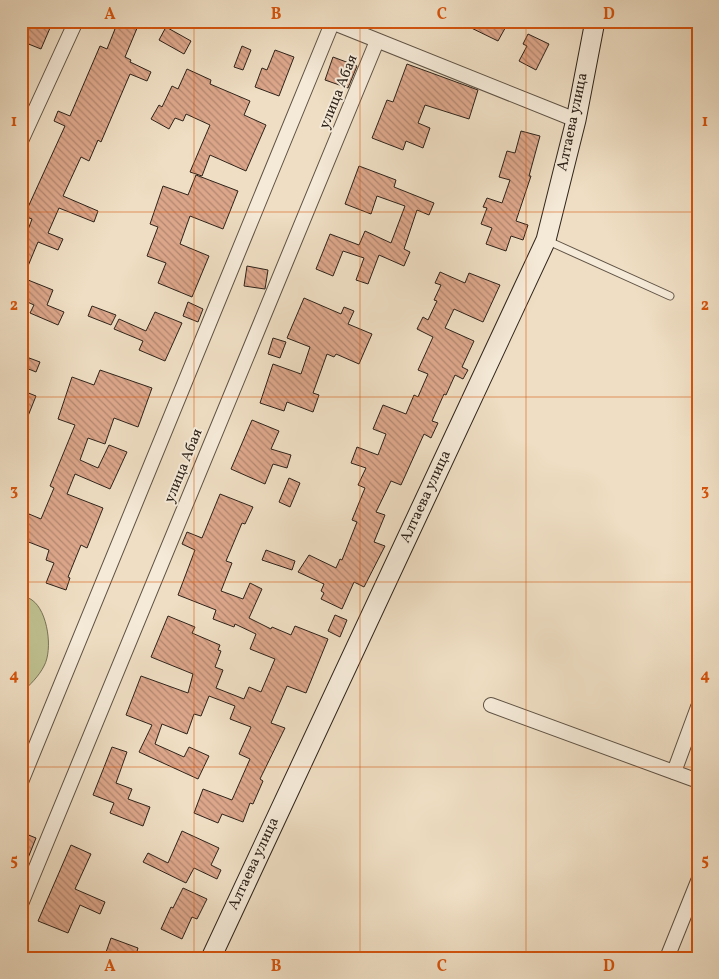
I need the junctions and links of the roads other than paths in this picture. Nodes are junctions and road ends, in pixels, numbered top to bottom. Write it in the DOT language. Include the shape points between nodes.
graph roads {
  1 [pos="76,21"];
  2 [pos="595,21"];
  3 [pos="331,22"];
  4 [pos="377,41"];
  5 [pos="576,120"];
  6 [pos="21,141"];
  7 [pos="546,240"];
  8 [pos="670,296"];
  9 [pos="491,705"];
  10 [pos="698,707"];
  11 [pos="674,772"];
  12 [pos="698,781"];
  13 [pos="21,782"];
  14 [pos="698,882"];
  15 [pos="21,904"];
  16 [pos="211,958"];
  17 [pos="667,958"];
  1 -- 6 [label="street"];
  2 -- 5 [label="main road, Алтаева улица"];
  3 -- 4 [label="street"];
  3 -- 13 [label="street, улица Абая"];
  4 -- 5 [label="street"];
  4 -- 15 [label="street, улица Абая"];
  5 -- 7 [label="main road, Алтаева улица"];
  7 -- 8 [label="lane"];
  7 -- 16 [label="main road, Алтаева улица"];
  9 -- 11 [label="street"];
  10 -- 11 [label="street"];
  11 -- 12 [label="street"];
  14 -- 17 [label="street"];
}
